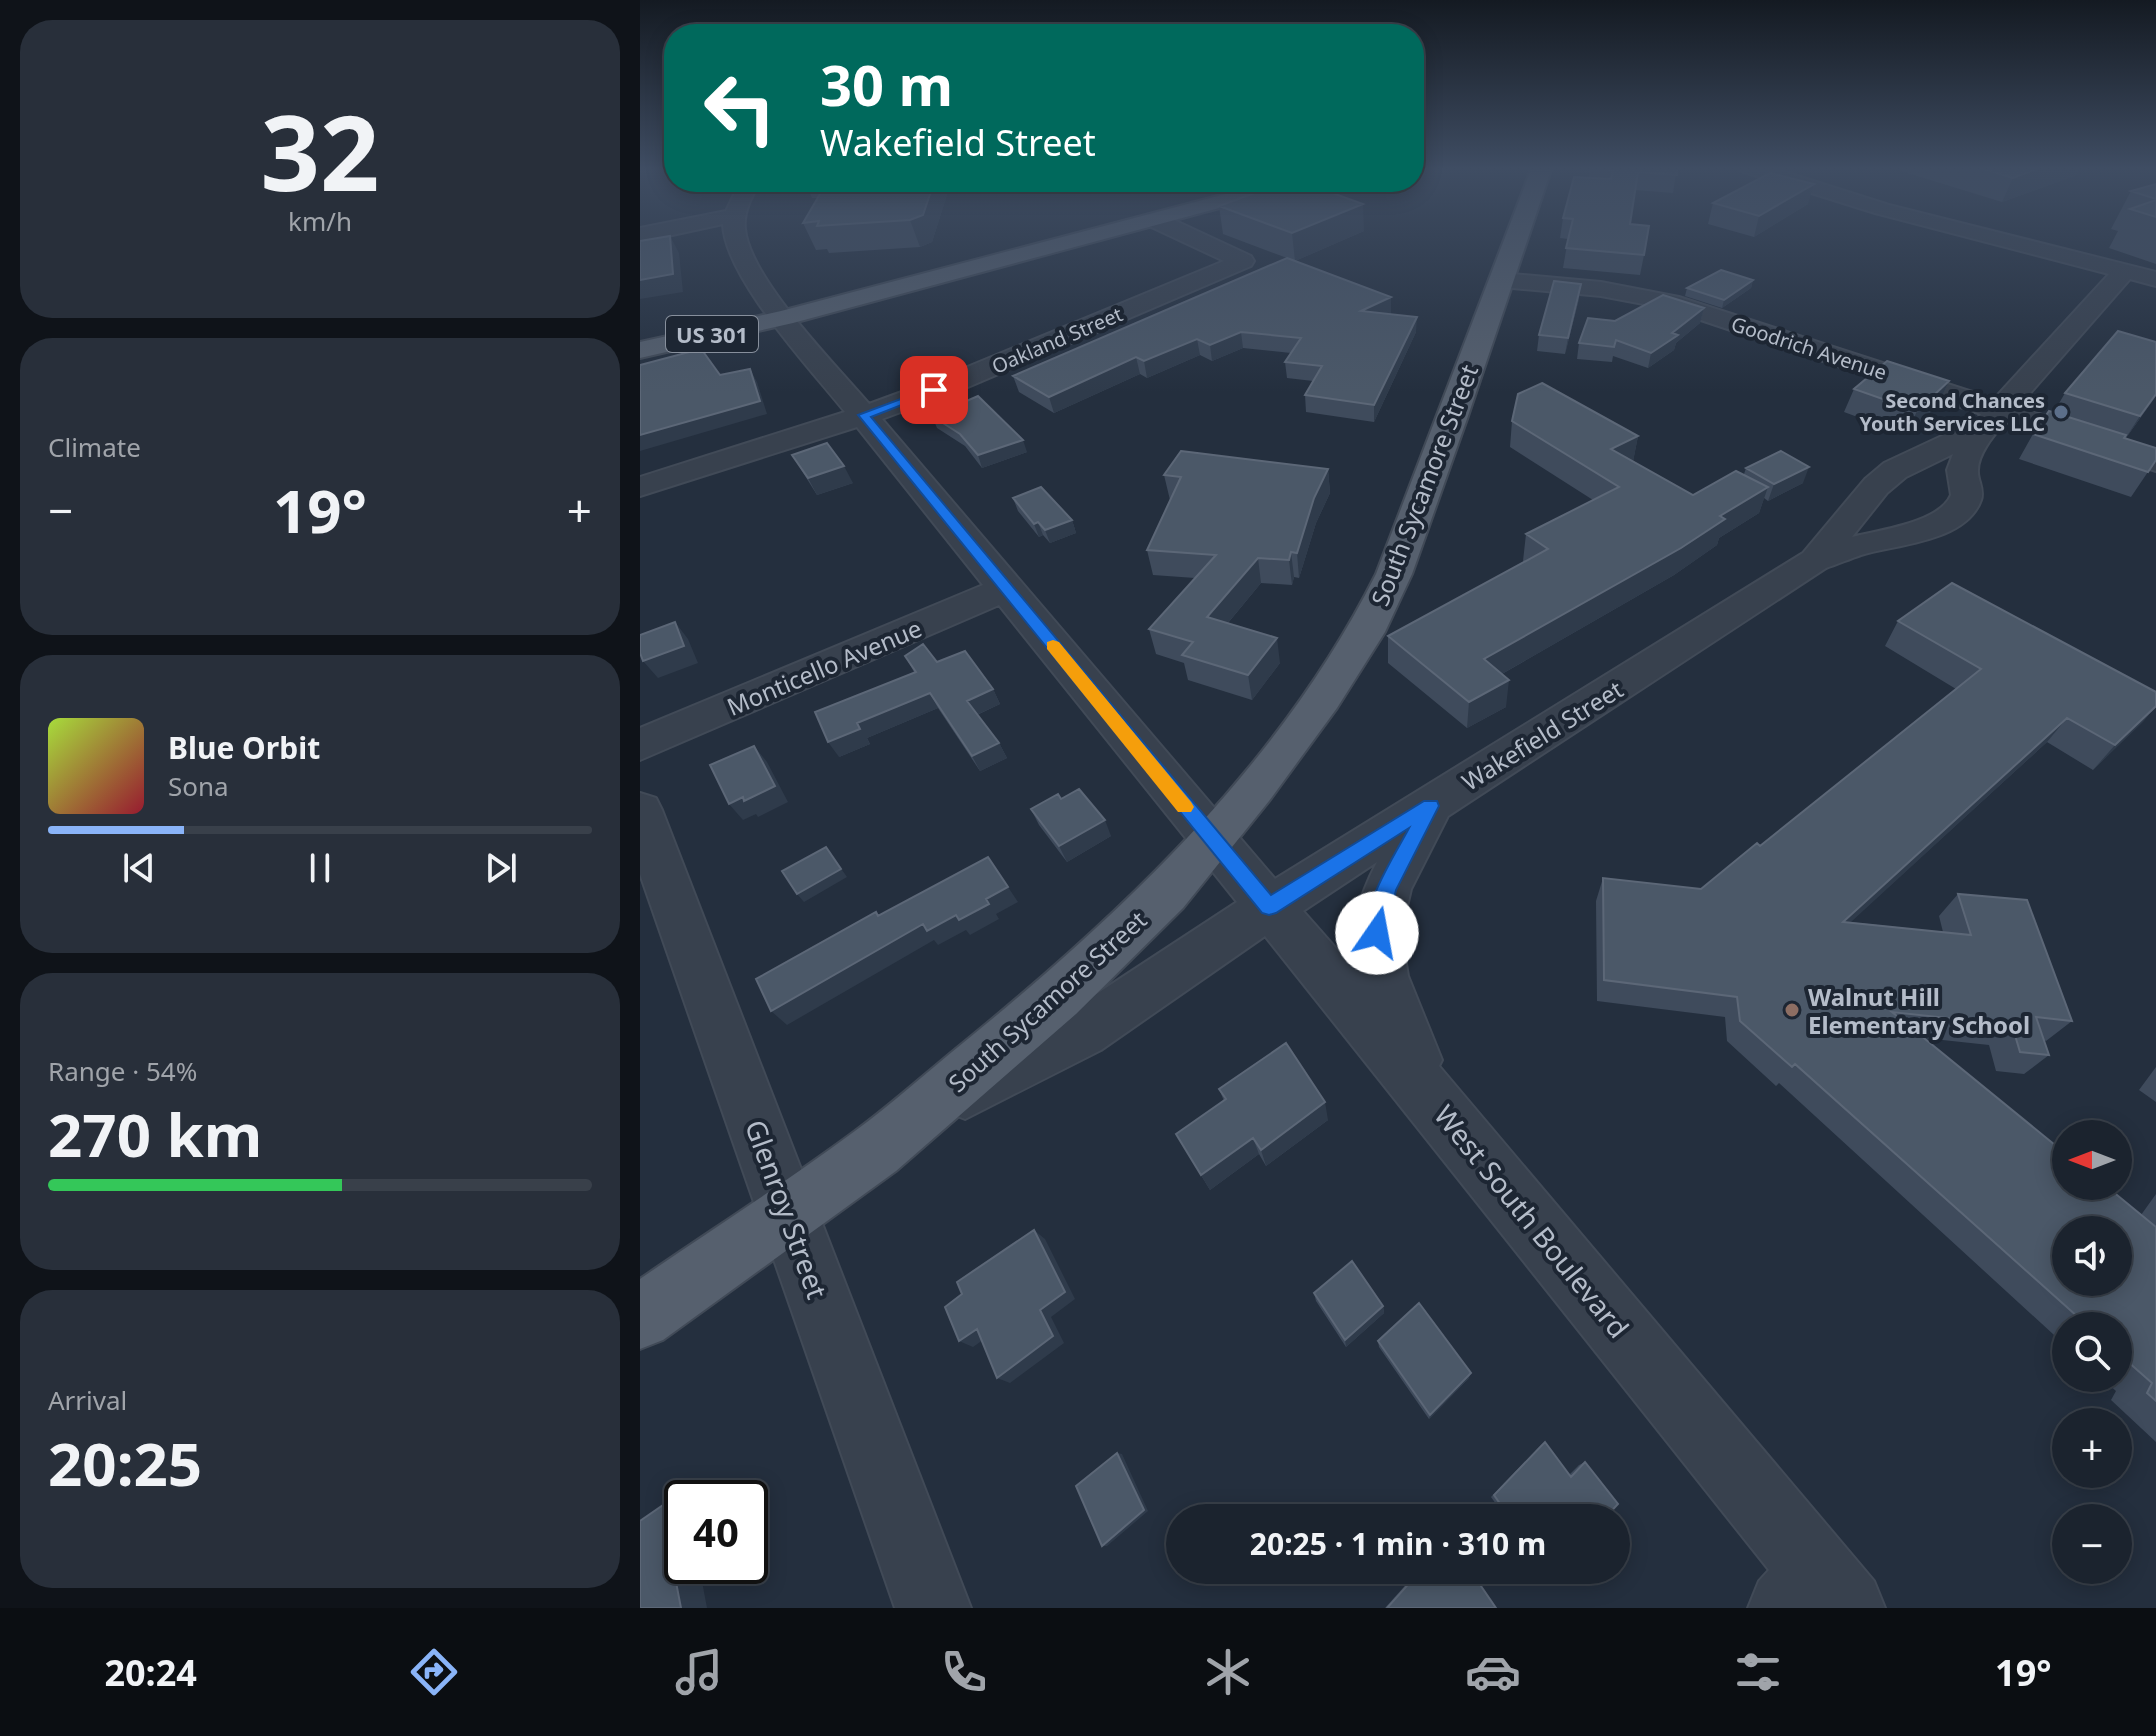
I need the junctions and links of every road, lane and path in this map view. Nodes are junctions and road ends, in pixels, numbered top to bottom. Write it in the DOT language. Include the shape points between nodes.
graph roads {
  1 [pos="737,242"];
  2 [pos="1026,242"];
  3 [pos="1064,242"];
  4 [pos="1202,242"];
  5 [pos="1515,242"];
  6 [pos="2011,242"];
  7 [pos="2125,271"];
  8 [pos="2156,279"];
  9 [pos="1501,280"];
  10 [pos="780,311"];
  11 [pos="640,335"];
  12 [pos="640,350"];
  13 [pos="864,415"];
  14 [pos="1993,418"];
  15 [pos="2156,462"];
  16 [pos="640,487"];
  17 [pos="1814,561"];
  18 [pos="1008,588"];
  19 [pos="640,745"];
  20 [pos="1430,806"];
  21 [pos="640,810"];
  22 [pos="1212,839"];
  23 [pos="1269,907"];
  24 [pos="1431,1099"];
  25 [pos="920,1114"];
  26 [pos="788,1214"];
  27 [pos="640,1317"];
  28 [pos="1816,1595"];
  29 [pos="933,1608"];
  1 -- 10 [label="street, West South Boulevard"];
  2 -- 10 [label="main road, US 301"];
  3 -- 10 [label="main road, US 301"];
  4 -- 13 [label="street, Oakland Street" via="1243,261"];
  5 -- 9 [label="main road, South Sycamore Street"];
  6 -- 7 [label="street"];
  7 -- 8 [label="street"];
  7 -- 14 [label="street, Wakefield Street"];
  9 -- 14 [label="street, Goodrich Avenue" via="1650,297"];
  9 -- 22 [label="main road, South Sycamore Street" via="1411,533 1366,632 1323,698"];
  10 -- 11 [label="main road, US 301"];
  10 -- 12 [label="main road, US 301"];
  10 -- 13 [label="street, West South Boulevard"];
  13 -- 16 [label="street, Oakland Street"];
  13 -- 18 [label="street, West South Boulevard"];
  14 -- 15 [label="street, Goodrich Avenue"];
  14 -- 17 [label="street, Wakefield Street" via="1895,470"];
  14 -- 17 [label="street, Wakefield Street" via="1965,458 1967,495 1949,518"];
  17 -- 20 [label="street, Wakefield Street"];
  18 -- 19 [label="street, Monticello Avenue"];
  18 -- 22 [label="street, West South Boulevard"];
  20 -- 23 [label="street, Wakefield Street"];
  20 -- 24 [label="street" via="1387,890 1376,952"];
  21 -- 26 [label="street, Glenroy Street"];
  22 -- 23 [label="street, West South Boulevard"];
  22 -- 25 [label="main road, South Sycamore Street" via="1166,894 1058,997"];
  23 -- 24 [label="street, West South Boulevard"];
  23 -- 25 [label="street, South Sycamore Street" via="1082,1033"];
  24 -- 28 [label="street, West South Boulevard"];
  25 -- 26 [label="main road, South Sycamore Street"];
  26 -- 27 [label="main road, South Sycamore Street"];
  26 -- 29 [label="street, Glenroy Street"];
}
